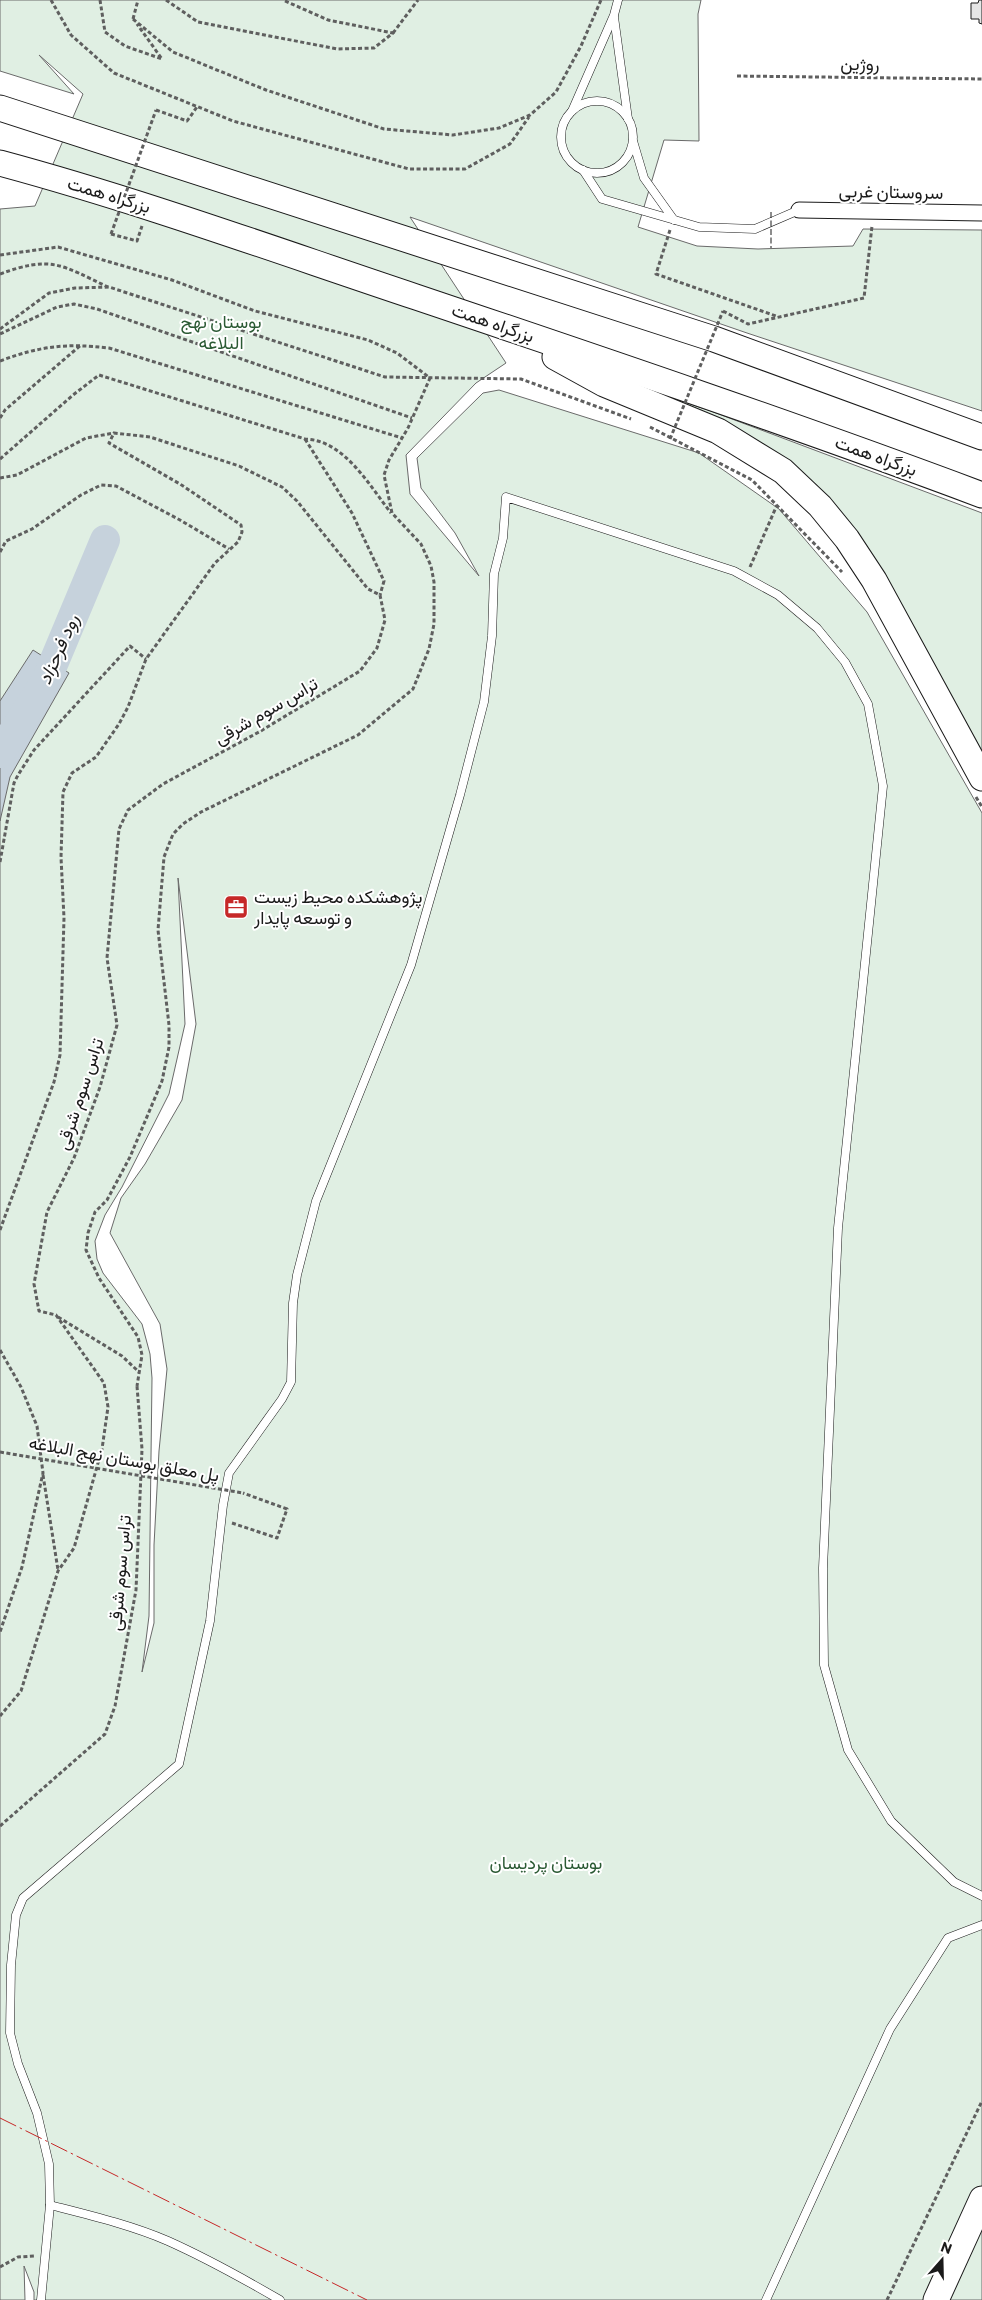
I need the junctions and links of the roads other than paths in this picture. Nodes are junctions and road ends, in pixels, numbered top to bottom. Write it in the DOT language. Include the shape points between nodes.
graph roads {
  1 [pos="618,0"];
  2 [pos="614,15"];
  3 [pos="0,108"];
  4 [pos="570,114"];
  5 [pos="628,119"];
  6 [pos="633,140"];
  7 [pos="0,162"];
  8 [pos="583,170"];
  9 [pos="799,210"];
  10 [pos="982,213"];
  11 [pos="674,220"];
  12 [pos="494,324"];
  13 [pos="982,437"];
  14 [pos="982,495"];
  15 [pos="978,785"];
  16 [pos="982,1896"];
  17 [pos="982,1925"];
  18 [pos="982,2199"];
  19 [pos="50,2205"];
  20 [pos="42,2300"];
  21 [pos="280,2300"];
  22 [pos="766,2300"];
  23 [pos="936,2300"];
  1 -- 2 [label="lane"];
  2 -- 4 [label="lane"];
  2 -- 5 [label="lane"];
  3 -- 13 [label="highway" via="714,339"];
  4 -- 5 [label="lane" via="584,104 601,102 612,104"];
  4 -- 8 [label="lane" via="564,123 562,145 567,156"];
  5 -- 6 [label="lane"];
  6 -- 8 [label="lane" via="628,156 616,168 594,173"];
  6 -- 11 [label="lane" via="644,178"];
  7 -- 12 [label="highway, بزرگراه همت" via="148,207"];
  8 -- 11 [label="lane" via="602,199"];
  9 -- 10 [label="street, سروستان غربی"];
  9 -- 11 [label="lane" via="755,229 698,227"];
  12 -- 14 [label="highway, بزرگراه همت" via="843,443"];
  12 -- 15 [label="highway" via="604,384 718,431 782,471 803,489 834,522 860,557"];
  16 -- 19 [label="lane" via="954,1882 891,1820 848,1750 824,1665 822,1568 838,1228 883,786 868,704 845,662 817,628 778,595 734,571 506,497 494,574 492,636 484,702 411,965 316,1201 293,1303 291,1382 229,1473 210,1621 179,1764 23,1898 16,1914 10,2033 37,2113 49,2164"];
  17 -- 22 [label="lane" via="948,1938 890,2028"];
  18 -- 23 [label="highway"];
  19 -- 20 [label="lane"];
  19 -- 21 [label="lane" via="167,2240"];
}
